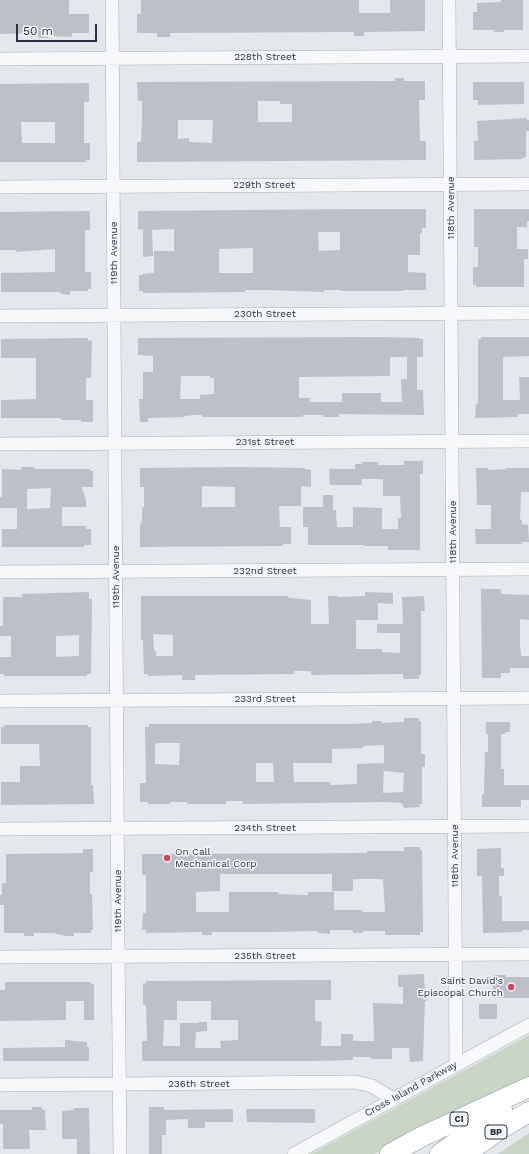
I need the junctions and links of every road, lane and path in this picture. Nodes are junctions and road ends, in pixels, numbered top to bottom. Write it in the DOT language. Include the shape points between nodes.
graph roads {
  1 [pos="112,0"];
  2 [pos="449,0"];
  3 [pos="450,56"];
  4 [pos="529,56"];
  5 [pos="112,58"];
  6 [pos="0,59"];
  7 [pos="450,184"];
  8 [pos="529,184"];
  9 [pos="114,186"];
  10 [pos="0,187"];
  11 [pos="451,313"];
  12 [pos="529,313"];
  13 [pos="114,315"];
  14 [pos="0,316"];
  15 [pos="529,441"];
  16 [pos="452,442"];
  17 [pos="115,443"];
  18 [pos="0,444"];
  19 [pos="529,569"];
  20 [pos="453,570"];
  21 [pos="0,572"];
  22 [pos="115,572"];
  23 [pos="454,698"];
  24 [pos="529,698"];
  25 [pos="117,700"];
  26 [pos="0,701"];
  27 [pos="529,826"];
  28 [pos="455,827"];
  29 [pos="117,828"];
  30 [pos="0,829"];
  31 [pos="529,954"];
  32 [pos="456,955"];
  33 [pos="118,956"];
  34 [pos="0,957"];
  35 [pos="529,1025"];
  36 [pos="456,1065"];
  37 [pos="120,1084"];
  38 [pos="0,1085"];
  39 [pos="529,1088"];
  40 [pos="393,1099"];
  41 [pos="529,1112"];
  42 [pos="529,1123"];
  43 [pos="120,1154"];
  44 [pos="294,1154"];
  45 [pos="390,1154"];
  46 [pos="440,1154"];
  47 [pos="465,1154"];
  48 [pos="487,1154"];
  1 -- 5 [label="street, 119th Avenue"];
  2 -- 3 [label="street, 118th Avenue"];
  3 -- 4 [label="street, 228th Street"];
  3 -- 5 [label="street, 228th Street"];
  3 -- 7 [label="street, 118th Avenue"];
  5 -- 6 [label="street, 228th Street"];
  5 -- 9 [label="street, 119th Avenue"];
  7 -- 8 [label="street, 229th Street"];
  7 -- 9 [label="street, 229th Street"];
  7 -- 11 [label="street, 118th Avenue"];
  9 -- 10 [label="street, 229th Street"];
  9 -- 13 [label="street, 119th Avenue"];
  11 -- 12 [label="street, 230th Street"];
  11 -- 13 [label="street, 230th Street"];
  11 -- 16 [label="street, 118th Avenue"];
  13 -- 14 [label="street, 230th Street"];
  13 -- 17 [label="street, 119th Avenue"];
  15 -- 16 [label="street, 231st Street"];
  16 -- 17 [label="street, 231st Street"];
  16 -- 20 [label="street, 118th Avenue"];
  17 -- 18 [label="street, 231st Street"];
  17 -- 22 [label="street, 119th Avenue"];
  19 -- 20 [label="street, 232nd Street"];
  20 -- 22 [label="street, 232nd Street"];
  20 -- 23 [label="street, 118th Avenue"];
  21 -- 22 [label="street, 232nd Street"];
  22 -- 25 [label="street, 119th Avenue"];
  23 -- 24 [label="street, 233rd Street"];
  23 -- 25 [label="street, 233rd Street"];
  23 -- 28 [label="street, 118th Avenue"];
  25 -- 26 [label="street, 233rd Street"];
  25 -- 29 [label="street, 119th Avenue"];
  27 -- 28 [label="street, 234th Street"];
  28 -- 29 [label="street, 234th Street"];
  28 -- 32 [label="street, 118th Avenue"];
  29 -- 30 [label="street, 234th Street"];
  29 -- 33 [label="street, 119th Avenue"];
  31 -- 32 [label="street, 235th Street"];
  32 -- 33 [label="street, 235th Street"];
  32 -- 36 [label="street, 118th Avenue"];
  33 -- 34 [label="street, 235th Street"];
  33 -- 37 [label="street, 119th Avenue"];
  35 -- 36 [label="street, Cross Island Parkway"];
  36 -- 40 [label="street, Cross Island Parkway"];
  37 -- 38 [label="street, 236th Street"];
  37 -- 40 [label="street, 236th Street" via="355,1082 372,1086"];
  37 -- 43 [label="street, 119th Avenue"];
  39 -- 45 [label="highway, CI" via="427,1134"];
  39 -- 46 [label="highway"];
  40 -- 44 [label="street, Cross Island Parkway"];
  41 -- 47 [label="highway, BP"];
  42 -- 48 [label="highway"];
}
